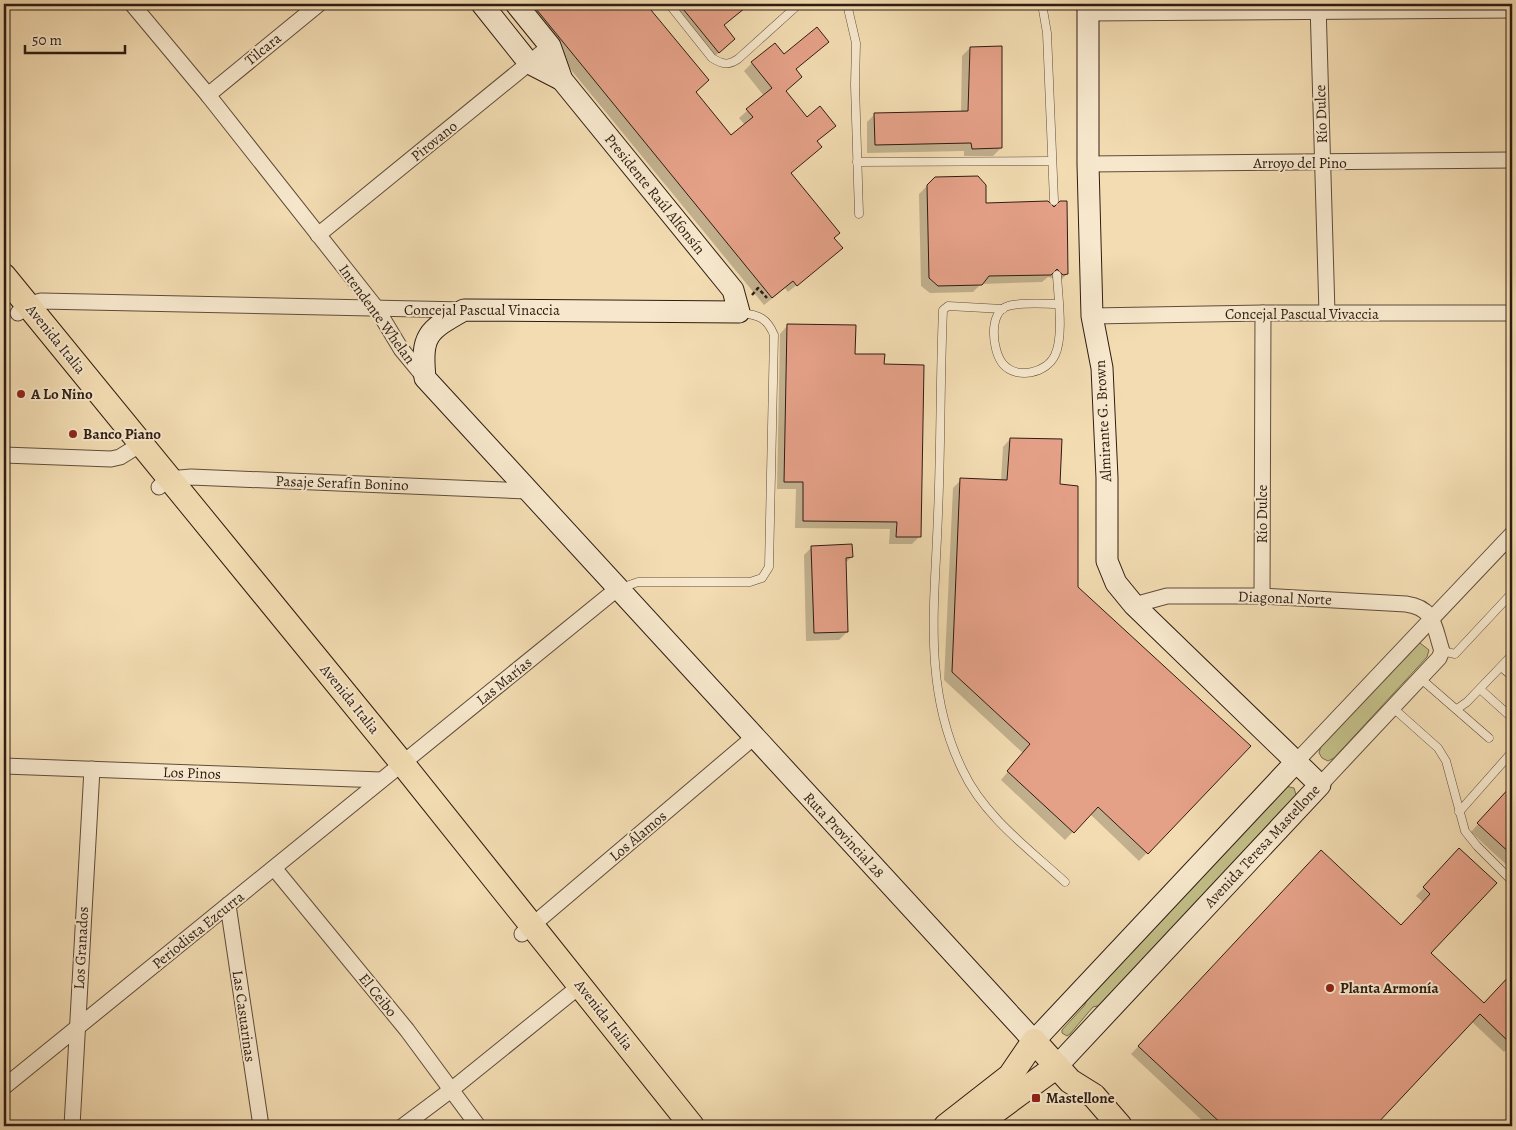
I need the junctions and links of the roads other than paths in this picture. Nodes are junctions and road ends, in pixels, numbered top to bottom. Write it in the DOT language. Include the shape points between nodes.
graph roads {
  1 [pos="132,4"];
  2 [pos="319,4"];
  3 [pos="482,4"];
  4 [pos="516,4"];
  5 [pos="669,4"];
  6 [pos="799,4"];
  7 [pos="847,4"];
  8 [pos="1042,4"];
  9 [pos="1088,8"];
  10 [pos="1318,8"];
  11 [pos="1512,10"];
  12 [pos="550,46"];
  13 [pos="529,63"];
  14 [pos="562,80"];
  15 [pos="208,95"];
  16 [pos="1512,160"];
  17 [pos="1050,161"];
  18 [pos="857,162"];
  19 [pos="1322,163"];
  20 [pos="1088,164"];
  21 [pos="1054,201"];
  22 [pos="859,214"];
  23 [pos="318,235"];
  24 [pos="1057,275"];
  25 [pos="4,276"];
  26 [pos="1058,304"];
  27 [pos="17,305"];
  28 [pos="377,309"];
  29 [pos="1003,309"];
  30 [pos="464,310"];
  31 [pos="739,312"];
  32 [pos="1263,313"];
  33 [pos="1512,313"];
  34 [pos="1327,314"];
  35 [pos="1092,316"];
  36 [pos="425,378"];
  37 [pos="135,448"];
  38 [pos="4,455"];
  39 [pos="163,483"];
  40 [pos="528,490"];
  41 [pos="1512,534"];
  42 [pos="617,590"];
  43 [pos="1512,593"];
  44 [pos="1262,596"];
  45 [pos="1134,605"];
  46 [pos="1432,619"];
  47 [pos="1442,651"];
  48 [pos="1512,656"];
  49 [pos="1502,667"];
  50 [pos="1512,676"];
  51 [pos="1420,678"];
  52 [pos="1480,689"];
  53 [pos="1392,708"];
  54 [pos="1457,709"];
  55 [pos="1511,717"];
  56 [pos="754,737"];
  57 [pos="1489,738"];
  58 [pos="1512,752"];
  59 [pos="1295,763"];
  60 [pos="4,766"];
  61 [pos="92,769"];
  62 [pos="391,772"];
  63 [pos="1320,785"];
  64 [pos="1459,812"];
  65 [pos="274,868"];
  66 [pos="1512,881"];
  67 [pos="1065,882"];
  68 [pos="228,905"];
  69 [pos="527,930"];
  70 [pos="576,990"];
  71 [pos="76,1029"];
  72 [pos="1034,1041"];
  73 [pos="1064,1073"];
  74 [pos="4,1087"];
  75 [pos="451,1090"];
  76 [pos="72,1126"];
  77 [pos="261,1126"];
  78 [pos="403,1126"];
  79 [pos="478,1126"];
  80 [pos="675,1126"];
  81 [pos="692,1126"];
  82 [pos="946,1126"];
  83 [pos="975,1126"];
  84 [pos="1098,1126"];
  85 [pos="1120,1126"];
  1 -- 15 [label="street, Intendente Whelan"];
  2 -- 15 [label="street, Tilcara"];
  3 -- 13 [label="main road, Presidente Raúl Alfonsín"];
  4 -- 12 [label="main road, Presidente Raúl Alfonsín"];
  5 -- 6 [label="lane" via="712,58 722,64 731,64 738,59"];
  7 -- 18 [label="lane" via="856,43"];
  8 -- 17 [label="lane" via="1047,32"];
  9 -- 10 [label="street"];
  9 -- 20 [label="main road, Almirante G. Brown"];
  10 -- 11 [label="street"];
  10 -- 19 [label="street, Río Dulce"];
  12 -- 13 [label="street, Pirovano"];
  12 -- 14 [label="main road, Presidente Raúl Alfonsín"];
  13 -- 14 [label="main road, Presidente Raúl Alfonsín"];
  13 -- 23 [label="street, Pirovano"];
  14 -- 31 [label="main road, Presidente Raúl Alfonsín" via="733,290"];
  15 -- 23 [label="street, Intendente Whelan"];
  16 -- 19 [label="street, Arroyo del Pino"];
  17 -- 18 [label="lane"];
  17 -- 21 [label="lane"];
  18 -- 22 [label="lane"];
  19 -- 20 [label="street, Arroyo del Pino"];
  19 -- 34 [label="street, Río Dulce"];
  20 -- 35 [label="main road, Almirante G. Brown"];
  23 -- 28 [label="street, Intendente Whelan"];
  24 -- 26 [label="lane"];
  25 -- 27 [label="main road, Avenida Italia"];
  26 -- 29 [label="lane" via="1008,306"];
  26 -- 29 [label="lane" via="1059,339 1055,356 1035,372 1013,370 1003,364 995,343 995,322"];
  27 -- 28 [label="street, Concejal Pascual Vinaccia" via="52,301"];
  27 -- 37 [label="main road, Avenida Italia"];
  28 -- 30 [label="street, Concejal Pascual Vinaccia"];
  28 -- 36 [label="street, Intendente Whelan" via="401,349"];
  29 -- 67 [label="lane" via="948,306 944,310 933,609 936,690 944,724 963,772 980,800"];
  30 -- 31 [label="main road, Concejal Pascual Vinaccia"];
  30 -- 36 [label="main road" via="433,329 426,340 423,352"];
  31 -- 42 [label="lane" via="756,315 769,323 774,335 769,567 762,578 750,582 638,582"];
  32 -- 34 [label="street, Concejal Pascual Vivaccia"];
  32 -- 35 [label="street, Concejal Pascual Vivaccia"];
  32 -- 44 [label="street, Río Dulce"];
  33 -- 34 [label="street, Concejal Pascual Vivaccia"];
  35 -- 45 [label="main road, Almirante G. Brown" via="1102,368 1107,561 1116,583"];
  36 -- 40 [label="main road, Intendente Whelan"];
  37 -- 38 [label="street" via="111,459"];
  37 -- 39 [label="main road, Avenida Italia"];
  39 -- 40 [label="street, Pasaje Serafín Bonino" via="191,477"];
  39 -- 62 [label="main road, Avenida Italia"];
  40 -- 42 [label="main road, Intendente Whelan"];
  41 -- 46 [label="street"];
  42 -- 56 [label="main road, Ruta Provincial 28"];
  42 -- 62 [label="street, Las Marías"];
  43 -- 47 [label="lane" via="1455,654"];
  44 -- 45 [label="street, Diagonal Norte" via="1167,596"];
  44 -- 46 [label="street, Diagonal Norte" via="1406,604 1420,606"];
  45 -- 59 [label="main road, Almirante G. Brown"];
  46 -- 47 [label="street"];
  46 -- 59 [label="street"];
  47 -- 51 [label="street, Avenida Teresa Mastellone"];
  48 -- 49 [label="lane"];
  49 -- 50 [label="lane"];
  49 -- 52 [label="lane"];
  51 -- 53 [label="street, Avenida Teresa Mastellone"];
  51 -- 54 [label="lane"];
  52 -- 54 [label="lane"];
  52 -- 55 [label="lane"];
  53 -- 63 [label="street, Avenida Teresa Mastellone"];
  53 -- 64 [label="lane" via="1438,748 1446,761"];
  54 -- 57 [label="lane"];
  56 -- 69 [label="street, Los Álamos"];
  56 -- 72 [label="main road, Ruta Provincial 28"];
  58 -- 64 [label="lane"];
  59 -- 63 [label="main road, Almirante G. Brown"];
  59 -- 72 [label="main road"];
  60 -- 61 [label="street, Los Pinos"];
  61 -- 62 [label="street, Los Pinos"];
  61 -- 71 [label="street, Los Granados"];
  62 -- 65 [label="street, Periodista Ezcurra"];
  62 -- 69 [label="main road, Avenida Italia"];
  63 -- 73 [label="main road, Avenida Teresa Mastellone"];
  64 -- 66 [label="lane" via="1465,831"];
  65 -- 68 [label="street, Periodista Ezcurra"];
  65 -- 75 [label="street, El Ceibo" via="407,1030"];
  68 -- 71 [label="street, Periodista Ezcurra"];
  68 -- 77 [label="street, Las Casuarinas"];
  69 -- 70 [label="main road, Avenida Italia"];
  70 -- 75 [label="street"];
  70 -- 80 [label="main road, Avenida Italia"];
  70 -- 81 [label="main road, Avenida Italia"];
  71 -- 74 [label="street, Periodista Ezcurra"];
  71 -- 76 [label="street, Los Granados"];
  72 -- 73 [label="main road, Ruta Provincial 28"];
  72 -- 82 [label="main road" via="1010,1076"];
  73 -- 83 [label="main road"];
  73 -- 84 [label="main road" via="1083,1108"];
  73 -- 85 [label="main road" via="1094,1096"];
  75 -- 78 [label="street"];
  75 -- 79 [label="street, El Ceibo"];
}
